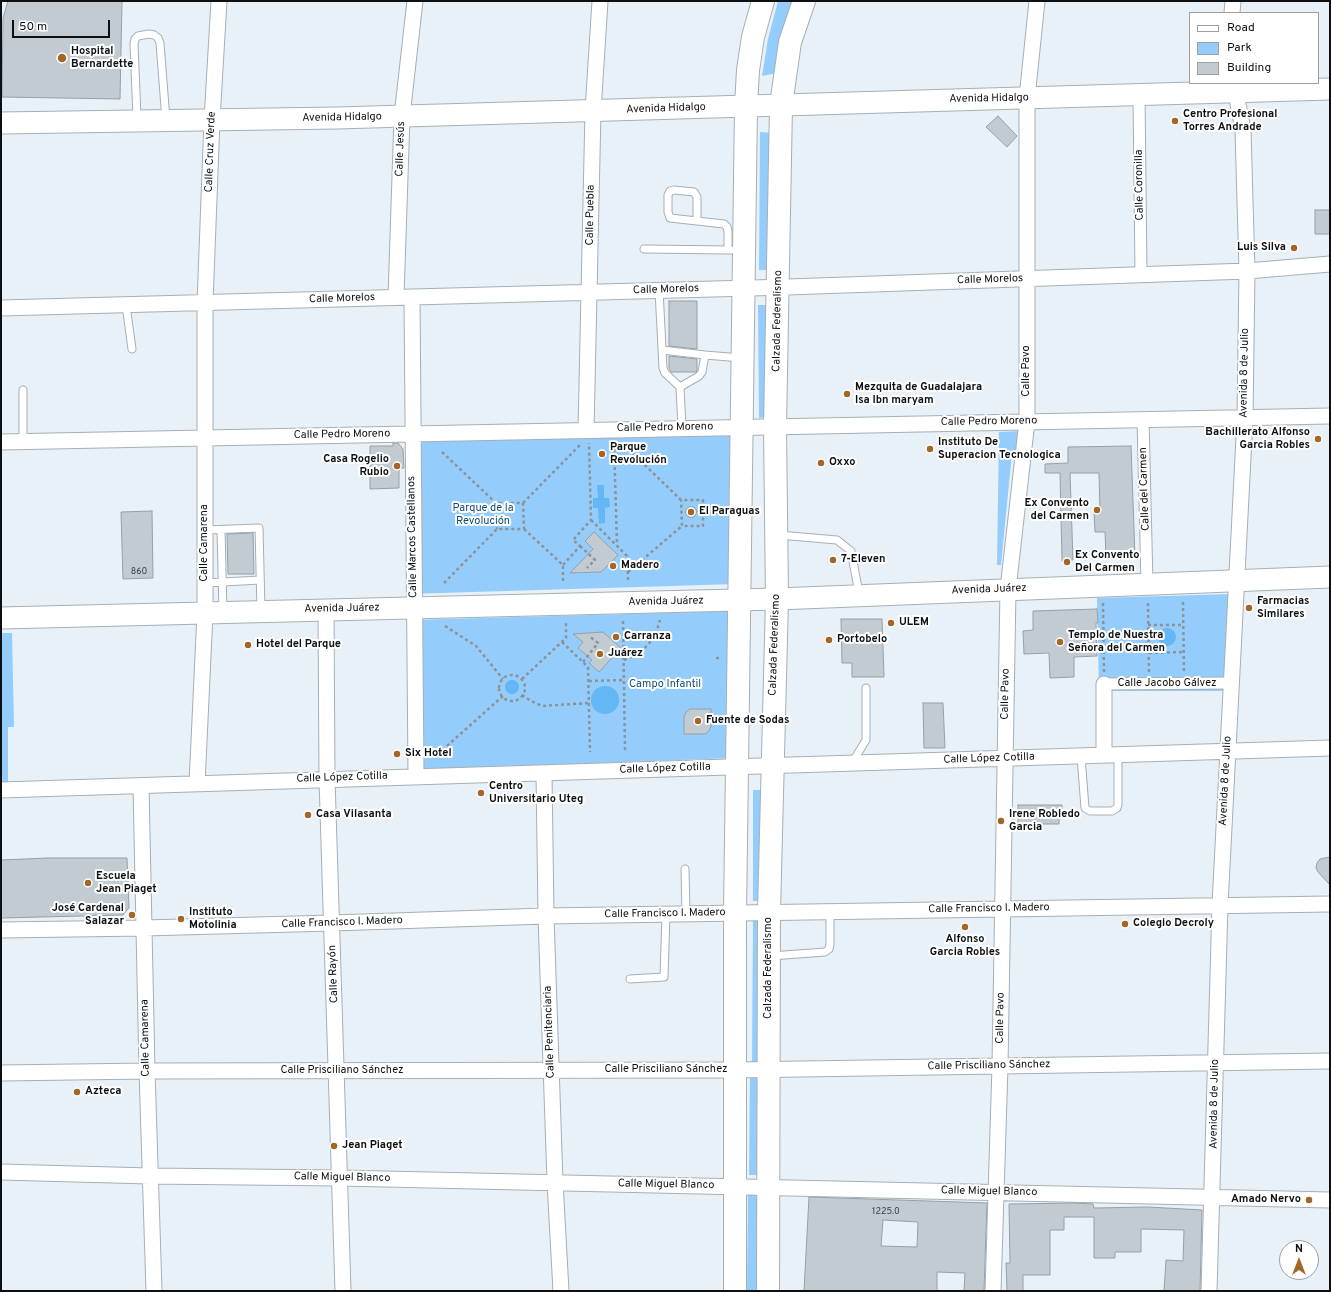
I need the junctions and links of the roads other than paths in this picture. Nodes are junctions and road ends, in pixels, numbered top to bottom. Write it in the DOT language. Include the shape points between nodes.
graph roads {
  1 [pos="219,1"];
  2 [pos="414,1"];
  3 [pos="600,1"];
  4 [pos="763,1"];
  5 [pos="804,1"];
  6 [pos="1037,1"];
  7 [pos="1233,1"];
  8 [pos="1232,12"];
  9 [pos="1296,86"];
  10 [pos="1235,87"];
  11 [pos="1330,89"];
  12 [pos="1139,95"];
  13 [pos="1027,98"];
  14 [pos="781,105"];
  15 [pos="746,106"];
  16 [pos="593,111"];
  17 [pos="402,116"];
  18 [pos="166,120"];
  19 [pos="212,120"];
  20 [pos="137,121"];
  21 [pos="1,123"];
  22 [pos="697,220"];
  23 [pos="644,249"];
  24 [pos="736,250"];
  25 [pos="1330,264"];
  26 [pos="1247,271"];
  27 [pos="1141,275"];
  28 [pos="1027,279"];
  29 [pos="779,287"];
  30 [pos="743,288"];
  31 [pos="659,290"];
  32 [pos="589,292"];
  33 [pos="396,297"];
  34 [pos="412,297"];
  35 [pos="205,303"];
  36 [pos="126,305"];
  37 [pos="1,308"];
  38 [pos="132,349"];
  39 [pos="662,350"];
  40 [pos="704,355"];
  41 [pos="742,358"];
  42 [pos="680,387"];
  43 [pos="23,390"];
  44 [pos="1330,416"];
  45 [pos="1245,418"];
  46 [pos="1143,419"];
  47 [pos="1027,421"];
  48 [pos="775,426"];
  49 [pos="741,427"];
  50 [pos="682,428"];
  51 [pos="412,433"];
  52 [pos="205,438"];
  53 [pos="586,438"];
  54 [pos="23,441"];
  55 [pos="1,442"];
  56 [pos="205,530"];
  57 [pos="221,530"];
  58 [pos="776,535"];
  59 [pos="1330,577"];
  60 [pos="260,580"];
  61 [pos="1237,580"];
  62 [pos="205,582"];
  63 [pos="222,582"];
  64 [pos="1008,589"];
  65 [pos="1148,593"];
  66 [pos="859,596"];
  67 [pos="777,599"];
  68 [pos="738,600"];
  69 [pos="414,607"];
  70 [pos="326,610"];
  71 [pos="261,611"];
  72 [pos="214,612"];
  73 [pos="1,618"];
  74 [pos="1231,683"];
  75 [pos="1104,684"];
  76 [pos="866,688"];
  77 [pos="1330,748"];
  78 [pos="1227,751"];
  79 [pos="1111,755"];
  80 [pos="1081,756"];
  81 [pos="1005,758"];
  82 [pos="852,763"];
  83 [pos="772,766"];
  84 [pos="736,767"];
  85 [pos="544,772"];
  86 [pos="416,776"];
  87 [pos="327,779"];
  88 [pos="197,784"];
  89 [pos="141,786"];
  90 [pos="1,790"];
  91 [pos="685,869"];
  92 [pos="1330,904"];
  93 [pos="1220,905"];
  94 [pos="1002,909"];
  95 [pos="830,911"];
  96 [pos="769,912"];
  97 [pos="735,913"];
  98 [pos="666,914"];
  99 [pos="686,914"];
  100 [pos="546,916"];
  101 [pos="332,923"];
  102 [pos="144,928"];
  103 [pos="1,930"];
  104 [pos="769,956"];
  105 [pos="630,978"];
  106 [pos="1330,1061"];
  107 [pos="1216,1063"];
  108 [pos="1000,1066"];
  109 [pos="736,1070"];
  110 [pos="769,1070"];
  111 [pos="147,1071"];
  112 [pos="337,1071"];
  113 [pos="551,1071"];
  114 [pos="1,1073"];
  115 [pos="1,1172"];
  116 [pos="150,1176"];
  117 [pos="340,1178"];
  118 [pos="555,1182"];
  119 [pos="735,1186"];
  120 [pos="768,1187"];
  121 [pos="997,1192"];
  122 [pos="1212,1197"];
  123 [pos="1330,1200"];
  124 [pos="154,1291"];
  125 [pos="344,1291"];
  126 [pos="562,1291"];
  127 [pos="735,1291"];
  128 [pos="768,1291"];
  129 [pos="993,1291"];
  130 [pos="1209,1291"];
  1 -- 19 [label="street, Calle Cruz Verde"];
  2 -- 17 [label="street, Calle Jesús"];
  3 -- 16 [label="street, Calle Puebla"];
  4 -- 15 [label="main road" via="753,36"];
  5 -- 14 [label="main road, Calzada Federalismo" via="790,42"];
  6 -- 13 [label="street, Calle Pavo"];
  7 -- 8 [label="street"];
  9 -- 10 [label="main road, Avenida Hidalgo"];
  9 -- 11 [label="main road, Avenida Hidalgo"];
  10 -- 12 [label="main road, Avenida Hidalgo"];
  10 -- 26 [label="street, Avenida 8 de Julio" via="1243,130"];
  12 -- 13 [label="main road, Avenida Hidalgo"];
  12 -- 27 [label="street, Calle Coronilla"];
  13 -- 14 [label="main road, Avenida Hidalgo"];
  13 -- 28 [label="street, Calle Pavo"];
  14 -- 15 [label="main road, Avenida Hidalgo"];
  14 -- 29 [label="main road, Calzada Federalismo"];
  15 -- 16 [label="main road, Avenida Hidalgo"];
  15 -- 24 [label="main road"];
  16 -- 17 [label="main road, Avenida Hidalgo"];
  16 -- 32 [label="street, Calle Puebla"];
  17 -- 19 [label="main road, Avenida Hidalgo"];
  17 -- 33 [label="street, Calle Jesús"];
  18 -- 19 [label="main road, Avenida Hidalgo"];
  18 -- 20 [label="main road, Avenida Hidalgo"];
  18 -- 20 [label="lane" via="160,43 158,38 149,34 138,36 134,44"];
  19 -- 35 [label="street, Calle Cruz Verde"];
  20 -- 21 [label="main road, Avenida Hidalgo"];
  22 -- 22 [label="lane" via="670,218 670,191 694,192 697,197"];
  22 -- 24 [label="lane" via="724,224"];
  23 -- 24 [label="lane"];
  24 -- 30 [label="main road"];
  25 -- 26 [label="street, Calle Morelos"];
  26 -- 27 [label="street, Calle Morelos"];
  26 -- 45 [label="street, Avenida 8 de Julio"];
  27 -- 28 [label="street, Calle Morelos"];
  28 -- 29 [label="street, Calle Morelos"];
  28 -- 47 [label="street, Calle Pavo"];
  29 -- 30 [label="street, Calle Morelos"];
  29 -- 48 [label="main road, Calzada Federalismo"];
  30 -- 31 [label="street, Calle Morelos"];
  30 -- 41 [label="main road"];
  31 -- 32 [label="street, Calle Morelos"];
  31 -- 39 [label="lane"];
  32 -- 34 [label="street, Calle Morelos"];
  32 -- 53 [label="street, Calle Puebla"];
  33 -- 34 [label="street, Calle Morelos"];
  33 -- 35 [label="street, Calle Morelos"];
  34 -- 51 [label="street, Calle Marcos Castellanos"];
  35 -- 36 [label="street, Calle Morelos"];
  35 -- 52 [label="street, Calle Camarena"];
  36 -- 37 [label="street, Calle Morelos"];
  36 -- 38 [label="lane"];
  39 -- 40 [label="lane"];
  39 -- 42 [label="lane" via="665,373"];
  40 -- 41 [label="lane"];
  40 -- 42 [label="lane" via="699,376"];
  41 -- 49 [label="main road"];
  42 -- 50 [label="lane"];
  43 -- 54 [label="lane"];
  44 -- 45 [label="street, Calle Pedro Moreno"];
  45 -- 46 [label="street, Calle Pedro Moreno"];
  45 -- 61 [label="street, Avenida 8 de Julio"];
  46 -- 47 [label="street, Calle Pedro Moreno"];
  46 -- 65 [label="street, Calle del Carmen"];
  47 -- 48 [label="street, Calle Pedro Moreno"];
  47 -- 64 [label="street, Calle Pavo"];
  48 -- 49 [label="street, Calle Pedro Moreno"];
  48 -- 58 [label="main road, Calzada Federalismo"];
  49 -- 50 [label="street, Calle Pedro Moreno"];
  49 -- 68 [label="main road"];
  50 -- 53 [label="street, Calle Pedro Moreno"];
  51 -- 52 [label="street, Calle Pedro Moreno"];
  51 -- 53 [label="street, Calle Pedro Moreno"];
  51 -- 69 [label="street, Calle Marcos Castellanos"];
  52 -- 54 [label="street, Calle Pedro Moreno"];
  52 -- 56 [label="street, Calle Camarena"];
  54 -- 55 [label="street, Calle Pedro Moreno"];
  56 -- 57 [label="lane"];
  56 -- 62 [label="street, Calle Camarena"];
  57 -- 60 [label="lane" via="259,528"];
  57 -- 63 [label="lane"];
  58 -- 66 [label="lane" via="837,540 851,551"];
  58 -- 67 [label="main road, Calzada Federalismo"];
  59 -- 61 [label="main road, Avenida Juárez"];
  60 -- 63 [label="lane"];
  60 -- 71 [label="lane"];
  61 -- 65 [label="main road, Avenida Juárez"];
  61 -- 74 [label="street, Avenida 8 de Julio"];
  62 -- 63 [label="lane"];
  62 -- 72 [label="street, Calle Camarena"];
  63 -- 72 [label="lane"];
  64 -- 65 [label="main road, Avenida Juárez" via="1102,585"];
  64 -- 66 [label="main road, Avenida Juárez"];
  64 -- 81 [label="street, Calle Pavo"];
  66 -- 67 [label="main road, Avenida Juárez"];
  67 -- 68 [label="main road, Avenida Juárez"];
  67 -- 83 [label="main road, Calzada Federalismo"];
  68 -- 69 [label="main road, Avenida Juárez"];
  68 -- 84 [label="main road"];
  69 -- 70 [label="main road, Avenida Juárez"];
  69 -- 86 [label="street, Calle Marcos Castellanos"];
  70 -- 71 [label="main road, Avenida Juárez"];
  70 -- 87 [label="street, Calle Rayón"];
  71 -- 72 [label="main road, Avenida Juárez"];
  72 -- 73 [label="main road, Avenida Juárez"];
  72 -- 88 [label="street, Calle Camarena"];
  74 -- 75 [label="street, Calle Jacobo Gálvez"];
  74 -- 78 [label="street, Avenida 8 de Julio"];
  75 -- 79 [label="street"];
  76 -- 82 [label="lane" via="866,740"];
  77 -- 78 [label="street, Calle López Cotilla"];
  78 -- 79 [label="street, Calle López Cotilla"];
  78 -- 93 [label="street, Avenida 8 de Julio"];
  79 -- 80 [label="street, Calle López Cotilla"];
  79 -- 80 [label="lane" via="1119,782 1117,808 1112,811 1085,808"];
  80 -- 81 [label="street, Calle López Cotilla"];
  81 -- 82 [label="street, Calle López Cotilla"];
  81 -- 94 [label="street, Calle Pavo"];
  82 -- 83 [label="street, Calle López Cotilla"];
  83 -- 84 [label="street, Calle López Cotilla"];
  83 -- 96 [label="main road, Calzada Federalismo"];
  84 -- 85 [label="street, Calle López Cotilla"];
  84 -- 97 [label="main road"];
  85 -- 86 [label="street, Calle López Cotilla"];
  85 -- 100 [label="street, Calle Penitenciaria"];
  86 -- 87 [label="street, Calle López Cotilla"];
  87 -- 88 [label="street, Calle López Cotilla"];
  87 -- 101 [label="street, Calle Rayón"];
  88 -- 89 [label="street, Calle López Cotilla"];
  89 -- 90 [label="street, Calle López Cotilla"];
  89 -- 102 [label="street, Calle Camarena"];
  91 -- 99 [label="lane"];
  92 -- 93 [label="street, Calle Francisco I. Madero"];
  93 -- 94 [label="street, Calle Francisco I. Madero"];
  93 -- 107 [label="street, Avenida 8 de Julio"];
  94 -- 95 [label="street, Calle Francisco I. Madero"];
  94 -- 108 [label="street, Calle Pavo"];
  95 -- 96 [label="street, Calle Francisco I. Madero"];
  95 -- 104 [label="lane" via="830,944 825,952"];
  96 -- 97 [label="street, Calle Francisco I. Madero"];
  96 -- 104 [label="main road, Calzada Federalismo"];
  97 -- 99 [label="street, Calle Francisco I. Madero"];
  97 -- 109 [label="main road"];
  98 -- 99 [label="street, Calle Francisco I. Madero"];
  98 -- 100 [label="street, Calle Francisco I. Madero"];
  98 -- 105 [label="lane" via="664,977"];
  100 -- 101 [label="street, Calle Francisco I. Madero"];
  100 -- 113 [label="street, Calle Penitenciaria"];
  101 -- 102 [label="street, Calle Francisco I. Madero"];
  101 -- 112 [label="street, Calle Rayón"];
  102 -- 103 [label="street, Calle Francisco I. Madero"];
  102 -- 111 [label="street, Calle Camarena"];
  104 -- 110 [label="main road, Calzada Federalismo"];
  106 -- 107 [label="street, Calle Prisciliano Sánchez"];
  107 -- 108 [label="street, Calle Prisciliano Sánchez"];
  107 -- 122 [label="street, Avenida 8 de Julio"];
  108 -- 110 [label="street, Calle Prisciliano Sánchez"];
  108 -- 121 [label="street, Calle Pavo"];
  109 -- 110 [label="street, Calle Prisciliano Sánchez"];
  109 -- 113 [label="street, Calle Prisciliano Sánchez"];
  109 -- 119 [label="main road"];
  110 -- 120 [label="main road, Calzada Federalismo"];
  111 -- 112 [label="street, Calle Prisciliano Sánchez"];
  111 -- 114 [label="street, Calle Prisciliano Sánchez"];
  111 -- 116 [label="street, Calle Camarena"];
  112 -- 113 [label="street, Calle Prisciliano Sánchez"];
  112 -- 117 [label="street, Calle Rayón"];
  113 -- 118 [label="street, Calle Penitenciaria"];
  115 -- 116 [label="street, Calle Miguel Blanco"];
  116 -- 117 [label="street, Calle Miguel Blanco"];
  116 -- 124 [label="street, Calle Camarena"];
  117 -- 118 [label="street, Calle Miguel Blanco"];
  117 -- 125 [label="street, Calle Rayón"];
  118 -- 119 [label="street, Calle Miguel Blanco"];
  118 -- 126 [label="street, Calle Penitenciaria"];
  119 -- 120 [label="street, Calle Miguel Blanco"];
  119 -- 127 [label="main road"];
  120 -- 121 [label="street, Calle Miguel Blanco"];
  120 -- 128 [label="main road, Calzada Federalismo"];
  121 -- 122 [label="street, Calle Miguel Blanco"];
  121 -- 129 [label="street, Calle Pavo"];
  122 -- 123 [label="street, Calle Miguel Blanco"];
  122 -- 130 [label="street, Avenida 8 de Julio"];
}
